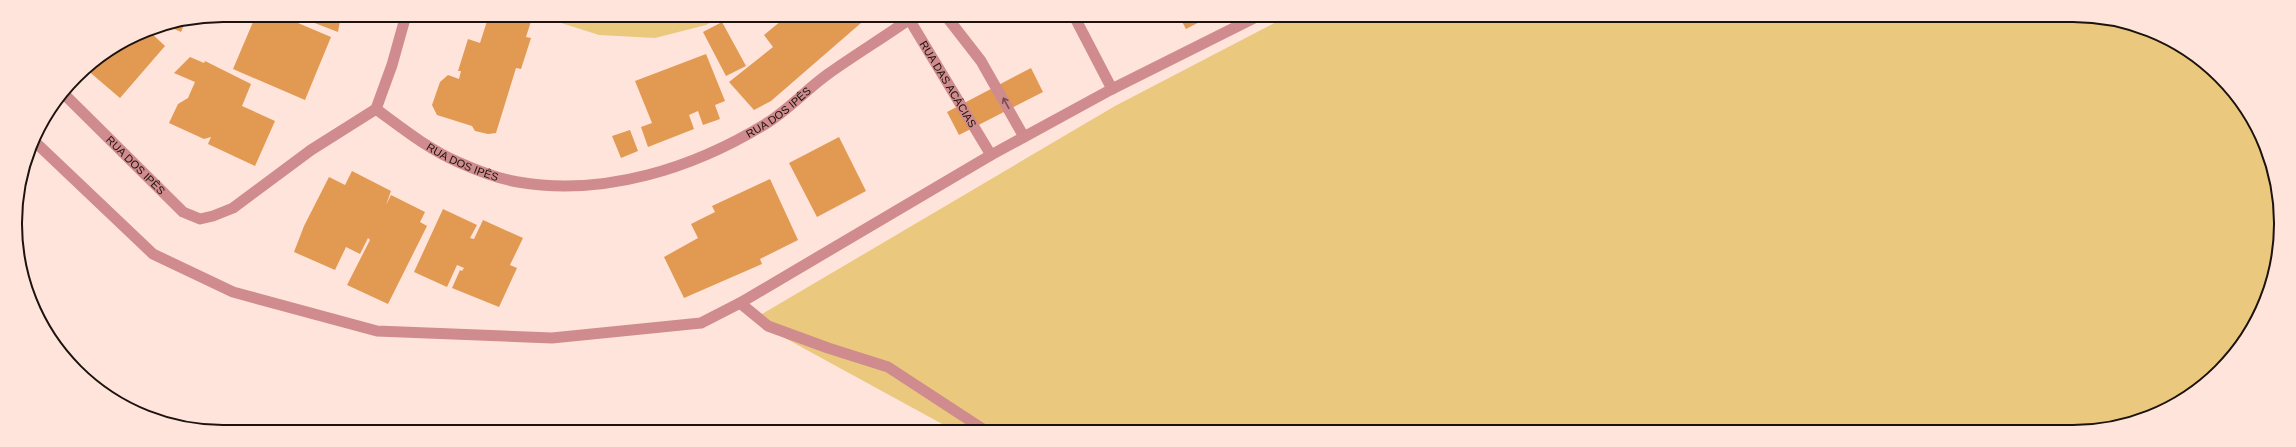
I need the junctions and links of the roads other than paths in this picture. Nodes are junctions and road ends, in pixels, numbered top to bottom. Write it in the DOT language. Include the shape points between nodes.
graph roads {
  1 [pos="404,22"];
  2 [pos="904,22"];
  3 [pos="914,22"];
  4 [pos="951,22"];
  5 [pos="1077,22"];
  6 [pos="1246,22"];
  7 [pos="1112,89"];
  8 [pos="67,97"];
  9 [pos="376,109"];
  10 [pos="1024,137"];
  11 [pos="38,145"];
  12 [pos="991,155"];
  13 [pos="740,302"];
  14 [pos="977,425"];
  1 -- 9 [label="street"];
  2 -- 9 [label="street, RUA DOS IPÊS" via="827,75 767,123 710,153 651,175 608,182 559,184 525,182 490,174 456,162"];
  3 -- 12 [label="street, RUA DAS ACÁCIAS"];
  10 -- 4 [label="street, one-way" via="981,61"];
  5 -- 7 [label="street"];
  6 -- 7 [label="street"];
  7 -- 10 [label="street"];
  8 -- 9 [label="street, RUA DOS IPÊS" via="183,212 200,218 233,208 311,150"];
  10 -- 12 [label="street"];
  11 -- 13 [label="street" via="153,254 233,292 377,331 552,338 701,323"];
  12 -- 13 [label="street"];
  13 -- 14 [label="street" via="768,326 888,366"];
}
